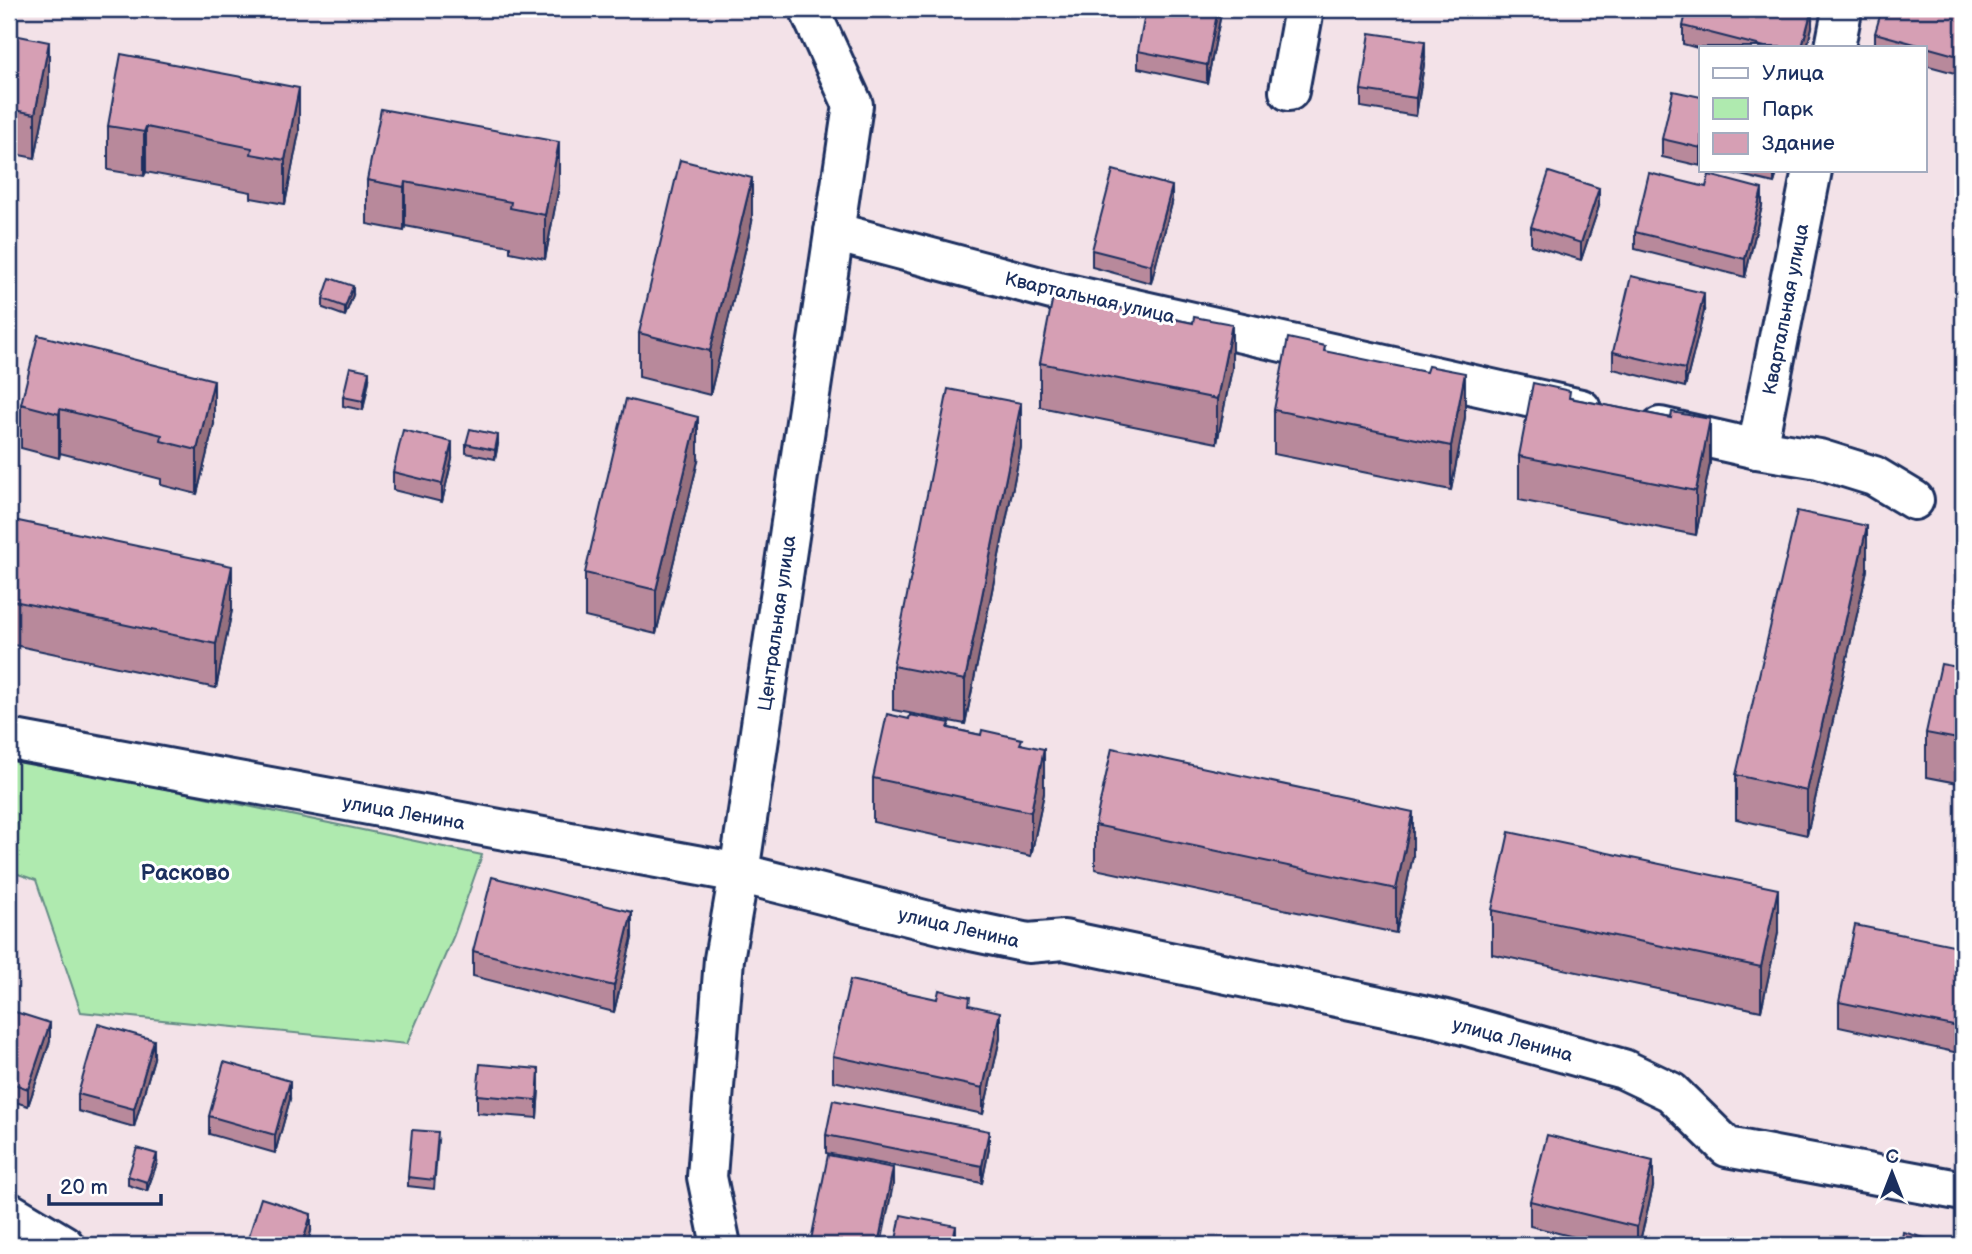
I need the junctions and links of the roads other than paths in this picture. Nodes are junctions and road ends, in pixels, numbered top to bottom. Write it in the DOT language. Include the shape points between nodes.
graph roads {
  1 [pos="812,9"];
  2 [pos="1304,9"];
  3 [pos="1289,91"];
  4 [pos="1812,172"];
  5 [pos="834,232"];
  6 [pos="1758,449"];
  7 [pos="1914,500"];
  8 [pos="9,739"];
  9 [pos="739,873"];
  10 [pos="1963,1191"];
  11 [pos="9,1212"];
  12 [pos="64,1245"];
  13 [pos="721,1245"];
  1 -- 5 [label="street, Центральная улица" via="853,105"];
  2 -- 3 [label="street"];
  4 -- 6 [label="street, Квартальная улица"];
  5 -- 6 [label="street, Квартальная улица" via="1059,292"];
  5 -- 9 [label="street, Центральная улица"];
  6 -- 7 [label="street, Квартальная улица" via="1819,459 1874,476"];
  8 -- 9 [label="street, улица Ленина"];
  9 -- 10 [label="street, улица Ленина" via="1028,943 1064,940 1442,1019 1623,1069 1671,1092 1727,1147"];
  9 -- 13 [label="street, Центральная улица" via="723,959 707,1177"];
  11 -- 12 [label="street"];
}
